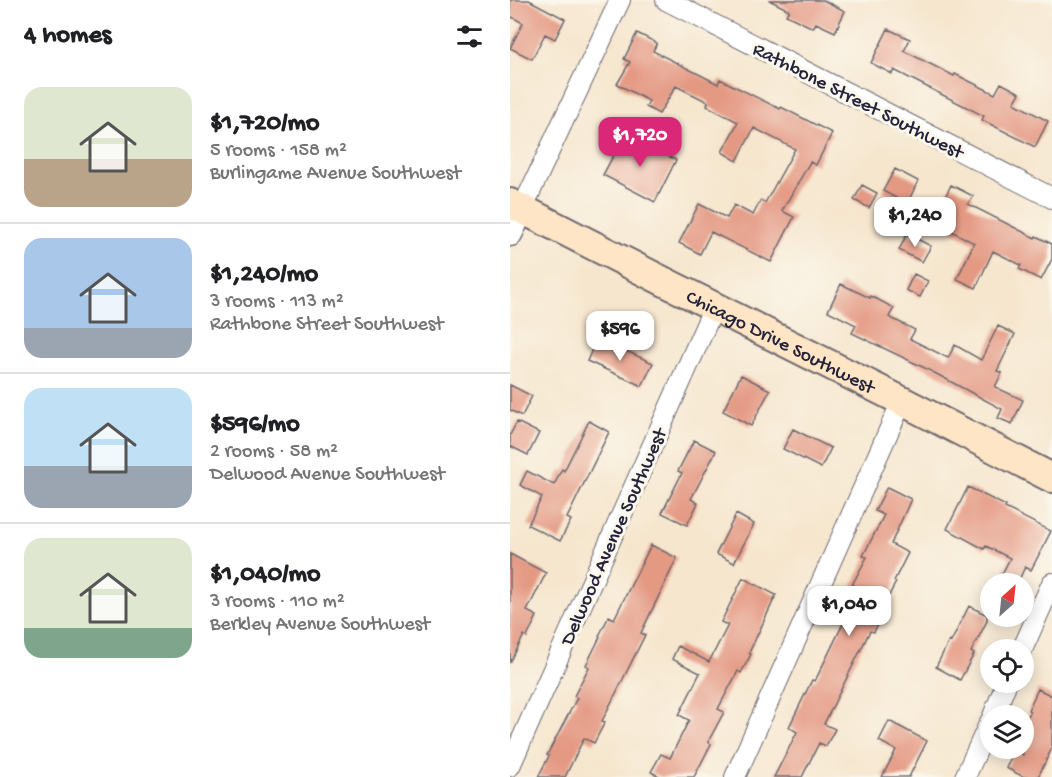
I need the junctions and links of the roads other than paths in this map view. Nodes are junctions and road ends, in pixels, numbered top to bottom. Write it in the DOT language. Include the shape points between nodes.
graph roads {
  1 [pos="620,0"];
  2 [pos="666,0"];
  3 [pos="1052,198"];
  4 [pos="514,215"];
  5 [pos="714,307"];
  6 [pos="902,401"];
  7 [pos="1052,478"];
  8 [pos="1052,583"];
  9 [pos="1027,639"];
  10 [pos="980,744"];
  11 [pos="510,766"];
  12 [pos="735,777"];
  13 [pos="965,777"];
  1 -- 4 [label="street"];
  2 -- 3 [label="street, Rathbone Street Southwest"];
  4 -- 5 [label="main road, Chicago Drive Southwest"];
  5 -- 6 [label="main road, Chicago Drive Southwest"];
  5 -- 11 [label="street, Delwood Avenue Southwest"];
  6 -- 7 [label="main road, Chicago Drive Southwest"];
  6 -- 12 [label="street"];
  8 -- 9 [label="street"];
  10 -- 13 [label="street"];
}
